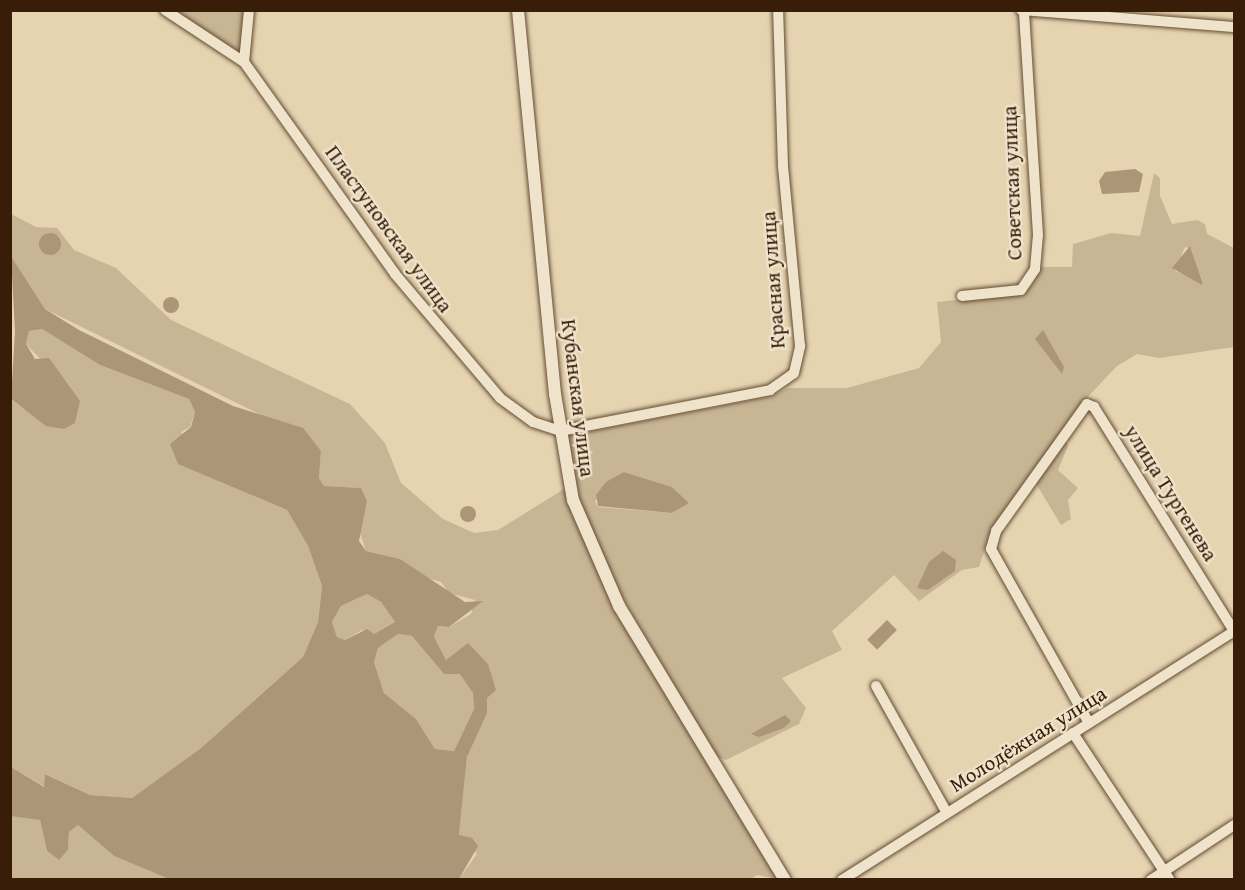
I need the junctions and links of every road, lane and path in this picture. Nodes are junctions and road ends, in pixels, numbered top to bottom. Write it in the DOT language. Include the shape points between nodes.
graph roads {
  1 [pos="165,10"];
  2 [pos="249,10"];
  3 [pos="518,10"];
  4 [pos="778,10"];
  5 [pos="1023,11"];
  6 [pos="1234,27"];
  7 [pos="244,62"];
  8 [pos="962,296"];
  9 [pos="560,431"];
  10 [pos="1234,631"];
  11 [pos="876,686"];
  12 [pos="1089,723"];
  13 [pos="1073,733"];
  14 [pos="947,813"];
  15 [pos="1234,825"];
  16 [pos="1167,875"];
  17 [pos="785,879"];
  18 [pos="842,879"];
  19 [pos="1151,879"];
  1 -- 7 [label="street"];
  2 -- 7 [label="street"];
  3 -- 9 [label="street, Кубанская улица"];
  4 -- 9 [label="street, Красная улица" via="783,166 800,346 794,373 770,390"];
  5 -- 6 [label="street"];
  5 -- 8 [label="street, Советская улица" via="1038,235 1035,269 1021,290"];
  7 -- 9 [label="street, Пластуновская улица" via="395,274 477,375 521,415"];
  9 -- 17 [label="street, Кубанская улица" via="573,500 606,581"];
  10 -- 12 [label="street, Молодёжная улица"];
  10 -- 12 [label="street, улица Тургенева" via="1094,407 1082,408 996,531 991,549"];
  11 -- 14 [label="street"];
  12 -- 13 [label="street, Молодёжная улица"];
  13 -- 14 [label="street, Молодёжная улица"];
  13 -- 16 [label="street"];
  14 -- 18 [label="street, Молодёжная улица"];
  15 -- 16 [label="street"];
  16 -- 19 [label="street"];
}
